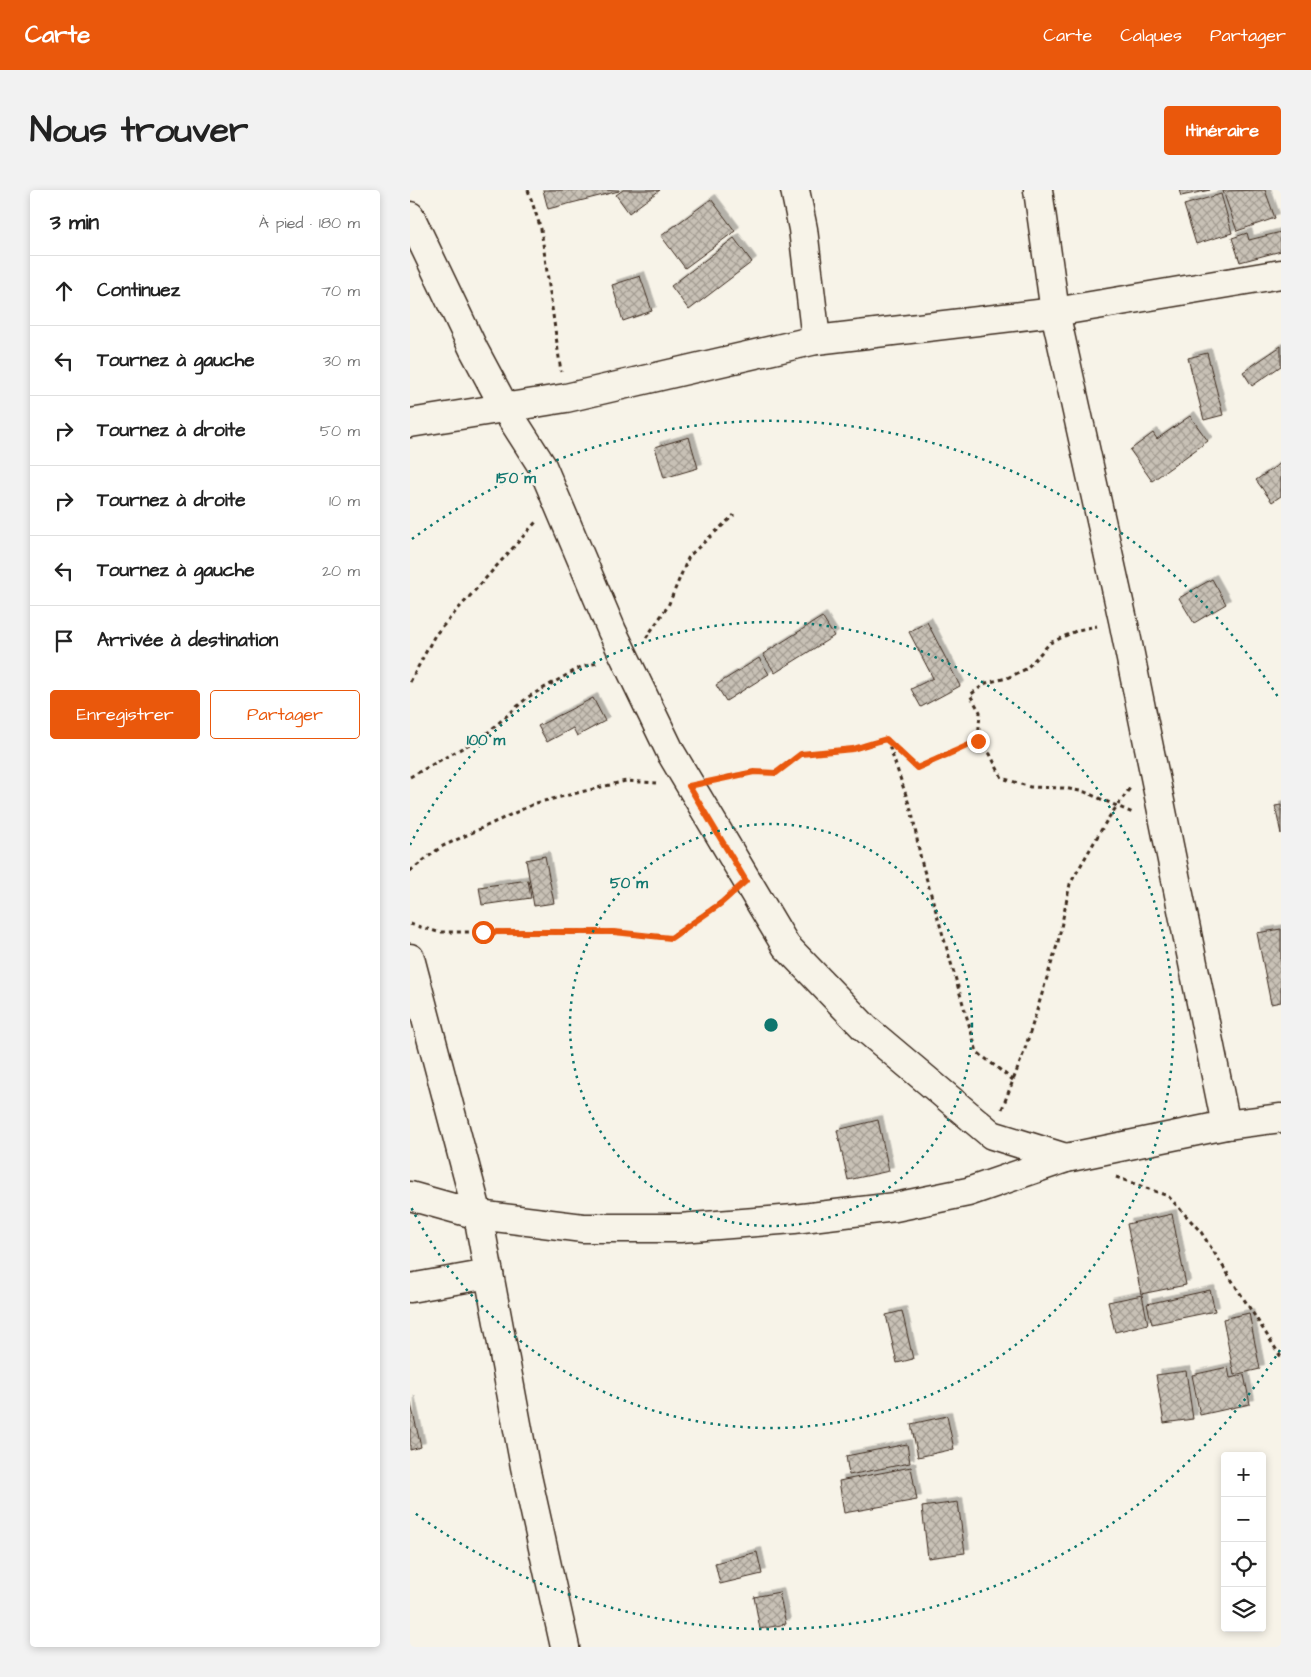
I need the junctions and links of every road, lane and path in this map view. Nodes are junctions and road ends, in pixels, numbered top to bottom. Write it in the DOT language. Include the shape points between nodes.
graph roads {
  1 [pos="528,190"];
  2 [pos="795,190"];
  3 [pos="1038,190"];
  4 [pos="410,216"];
  5 [pos="1281,274"];
  6 [pos="1055,312"];
  7 [pos="816,340"];
  8 [pos="566,398"];
  9 [pos="505,408"];
  10 [pos="410,423"];
  11 [pos="557,500"];
  12 [pos="734,515"];
  13 [pos="1123,620"];
  14 [pos="628,664"];
  15 [pos="410,682"];
  16 [pos="886,739"];
  17 [pos="978,741"];
  18 [pos="410,777"];
  19 [pos="1132,785"];
  20 [pos="689,786"];
  21 [pos="1117,806"];
  22 [pos="1163,818"];
  23 [pos="410,871"];
  24 [pos="746,881"];
  25 [pos="410,924"];
  26 [pos="410,958"];
  27 [pos="1013,1080"];
  28 [pos="1281,1118"];
  29 [pos="1226,1125"];
  30 [pos="992,1135"];
  31 [pos="1066,1158"];
  32 [pos="1112,1175"];
  33 [pos="410,1196"];
  34 [pos="478,1215"];
  35 [pos="489,1274"];
  36 [pos="410,1288"];
  37 [pos="1281,1358"];
  38 [pos="565,1647"];
  1 -- 8 [label="path" via="540,229"];
  2 -- 7 [label="street" via="803,229"];
  3 -- 6 [label="street"];
  4 -- 9 [label="street"];
  5 -- 6 [label="street"];
  6 -- 7 [label="street"];
  6 -- 13 [label="street"];
  7 -- 8 [label="street"];
  8 -- 9 [label="street"];
  9 -- 10 [label="street"];
  9 -- 11 [label="street" via="542,466"];
  11 -- 14 [label="street"];
  11 -- 15 [label="path" via="435,635"];
  12 -- 14 [label="path" via="689,556 668,606"];
  13 -- 17 [label="path" via="1078,630 1050,644 1026,669 986,683 970,695 980,712"];
  13 -- 22 [label="street"];
  14 -- 18 [label="path" via="581,667 528,697 484,736"];
  14 -- 20 [label="street"];
  16 -- 17 [label="path" via="917,768"];
  16 -- 20 [label="path" via="853,749 801,754 776,773 754,772"];
  16 -- 27 [label="path" via="912,814 921,860 977,1052"];
  17 -- 21 [label="path" via="990,754 1002,778 1030,787 1085,792"];
  19 -- 21 [label="path"];
  20 -- 23 [label="path" via="626,781 536,803 441,848"];
  20 -- 24 [label="street"];
  21 -- 22 [label="path" via="1138,815"];
  21 -- 27 [label="path" via="1070,884 1058,942"];
  22 -- 29 [label="street"];
  24 -- 25 [label="path" via="720,904 671,938 614,932 438,932"];
  24 -- 30 [label="street" via="786,946 866,1029"];
  26 -- 34 [label="street"];
  27 -- 30 [label="path"];
  28 -- 29 [label="street"];
  29 -- 31 [label="street"];
  30 -- 31 [label="street"];
  31 -- 34 [label="street" via="968,1192 895,1207 794,1219 680,1228 584,1228"];
  32 -- 37 [label="path" via="1168,1196 1201,1232"];
  33 -- 34 [label="street"];
  34 -- 35 [label="street"];
  35 -- 36 [label="street"];
  35 -- 38 [label="street" via="525,1467"];
}
